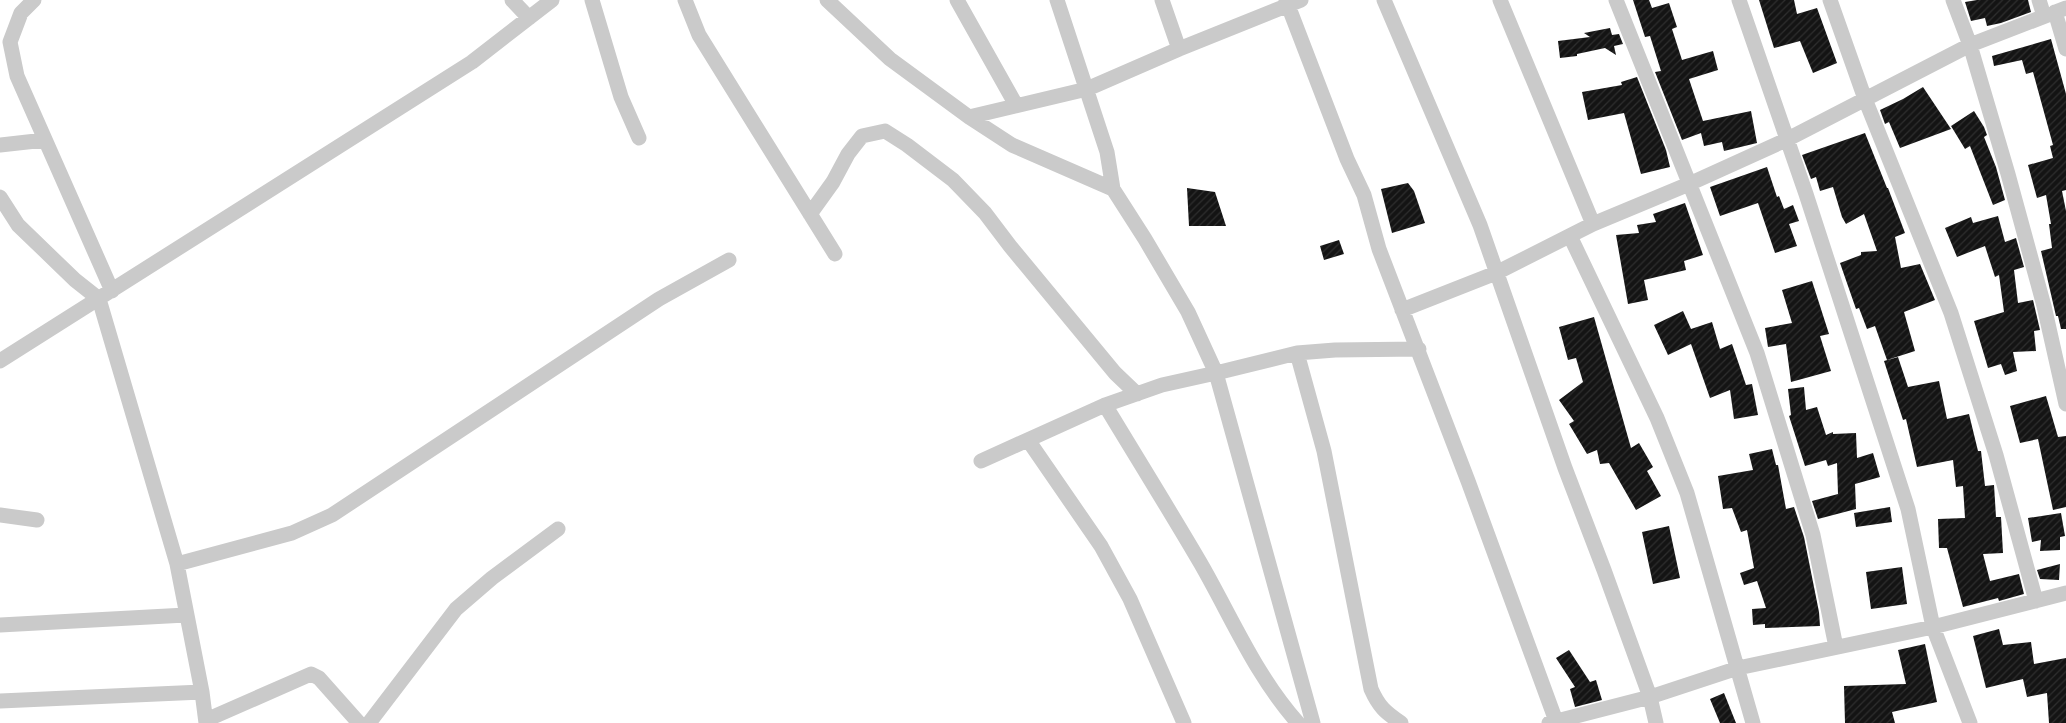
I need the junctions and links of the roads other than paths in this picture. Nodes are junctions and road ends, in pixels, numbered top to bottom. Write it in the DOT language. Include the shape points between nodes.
graph roads {
  1 [pos="34,0"];
  2 [pos="512,0"];
  3 [pos="552,0"];
  4 [pos="592,0"];
  5 [pos="685,0"];
  6 [pos="827,0"];
  7 [pos="958,0"];
  8 [pos="1057,0"];
  9 [pos="1162,0"];
  10 [pos="1384,0"];
  11 [pos="1500,0"];
  12 [pos="1616,0"];
  13 [pos="1738,0"];
  14 [pos="1830,0"];
  15 [pos="1952,0"];
  16 [pos="2039,0"];
  17 [pos="1292,2"];
  18 [pos="2055,12"];
  19 [pos="529,18"];
  20 [pos="1970,45"];
  21 [pos="1179,49"];
  22 [pos="2066,49"];
  23 [pos="1087,89"];
  24 [pos="1864,99"];
  25 [pos="1016,105"];
  26 [pos="969,117"];
  27 [pos="639,138"];
  28 [pos="45,140"];
  29 [pos="1786,140"];
  30 [pos="0,145"];
  31 [pos="1689,184"];
  32 [pos="1113,189"];
  33 [pos="0,198"];
  34 [pos="810,214"];
  35 [pos="1593,224"];
  36 [pos="1570,236"];
  37 [pos="834,254"];
  38 [pos="729,260"];
  39 [pos="1496,274"];
  40 [pos="112,291"];
  41 [pos="99,299"];
  42 [pos="1402,310"];
  43 [pos="1419,348"];
  44 [pos="1297,353"];
  45 [pos="0,361"];
  46 [pos="1216,373"];
  47 [pos="1137,394"];
  48 [pos="1106,404"];
  49 [pos="2066,404"];
  50 [pos="1028,440"];
  51 [pos="981,461"];
  52 [pos="0,515"];
  53 [pos="37,520"];
  54 [pos="558,529"];
  55 [pos="177,564"];
  56 [pos="2066,594"];
  57 [pos="2036,601"];
  58 [pos="186,615"];
  59 [pos="0,625"];
  60 [pos="1933,627"];
  61 [pos="1836,647"];
  62 [pos="1738,668"];
  63 [pos="202,692"];
  64 [pos="1650,697"];
  65 [pos="0,701"];
  66 [pos="206,721"];
  67 [pos="1560,722"];
  68 [pos="359,723"];
  69 [pos="369,723"];
  70 [pos="1184,723"];
  71 [pos="1298,723"];
  72 [pos="1312,723"];
  73 [pos="1401,723"];
  74 [pos="1656,723"];
  75 [pos="1754,723"];
  76 [pos="1970,723"];
  1 -- 28 [label="street" via="21,13 10,42 16,76"];
  2 -- 19 [label="street"];
  3 -- 19 [label="street"];
  4 -- 27 [label="street" via="621,97"];
  5 -- 34 [label="street" via="699,35"];
  6 -- 26 [label="street" via="890,59"];
  7 -- 25 [label="street"];
  8 -- 23 [label="street"];
  9 -- 21 [label="street"];
  10 -- 39 [label="street" via="1480,225"];
  11 -- 35 [label="street"];
  12 -- 31 [label="street"];
  13 -- 29 [label="street"];
  14 -- 24 [label="street"];
  15 -- 20 [label="street"];
  16 -- 18 [label="street"];
  17 -- 21 [label="street"];
  17 -- 42 [label="street" via="1347,160 1364,194 1379,249"];
  18 -- 20 [label="street"];
  18 -- 22 [label="street"];
  19 -- 40 [label="street" via="472,62"];
  20 -- 24 [label="street"];
  20 -- 49 [label="street" via="2044,306"];
  21 -- 23 [label="street"];
  23 -- 25 [label="street"];
  23 -- 32 [label="street" via="1107,152"];
  24 -- 29 [label="street"];
  24 -- 57 [label="street" via="1951,314 1996,455"];
  25 -- 26 [label="street"];
  26 -- 32 [label="street" via="1012,145"];
  28 -- 30 [label="street"];
  28 -- 40 [label="street"];
  29 -- 31 [label="street"];
  29 -- 60 [label="street" via="1908,509"];
  31 -- 35 [label="street"];
  31 -- 61 [label="street" via="1757,354 1813,534"];
  32 -- 46 [label="street" via="1188,312"];
  33 -- 41 [label="street" via="18,225"];
  34 -- 37 [label="street"];
  34 -- 47 [label="street" via="862,136 885,131 953,180 986,213 1115,372"];
  35 -- 36 [label="street"];
  36 -- 39 [label="street"];
  36 -- 62 [label="street" via="1657,418 1684,484"];
  38 -- 55 [label="street" via="659,299 332,515 292,533"];
  39 -- 42 [label="street"];
  39 -- 64 [label="street"];
  40 -- 41 [label="street"];
  41 -- 45 [label="street"];
  41 -- 55 [label="street"];
  42 -- 43 [label="street"];
  43 -- 44 [label="street"];
  43 -- 67 [label="street"];
  44 -- 46 [label="street"];
  44 -- 73 [label="street" via="1324,451 1372,689 1378,704"];
  46 -- 47 [label="street"];
  46 -- 72 [label="street"];
  47 -- 48 [label="street"];
  48 -- 50 [label="street"];
  48 -- 71 [label="street" via="1202,565 1263,680"];
  50 -- 51 [label="street"];
  50 -- 70 [label="street" via="1101,546 1130,599"];
  52 -- 53 [label="street"];
  54 -- 69 [label="street" via="456,609"];
  55 -- 58 [label="street"];
  56 -- 57 [label="street"];
  57 -- 60 [label="street"];
  58 -- 59 [label="street"];
  58 -- 63 [label="street"];
  60 -- 61 [label="street"];
  60 -- 76 [label="street"];
  61 -- 62 [label="street"];
  62 -- 64 [label="street"];
  62 -- 75 [label="street"];
  63 -- 65 [label="street"];
  63 -- 66 [label="street"];
  64 -- 67 [label="street"];
  64 -- 74 [label="street"];
  66 -- 68 [label="street" via="311,674 319,678"];
}
